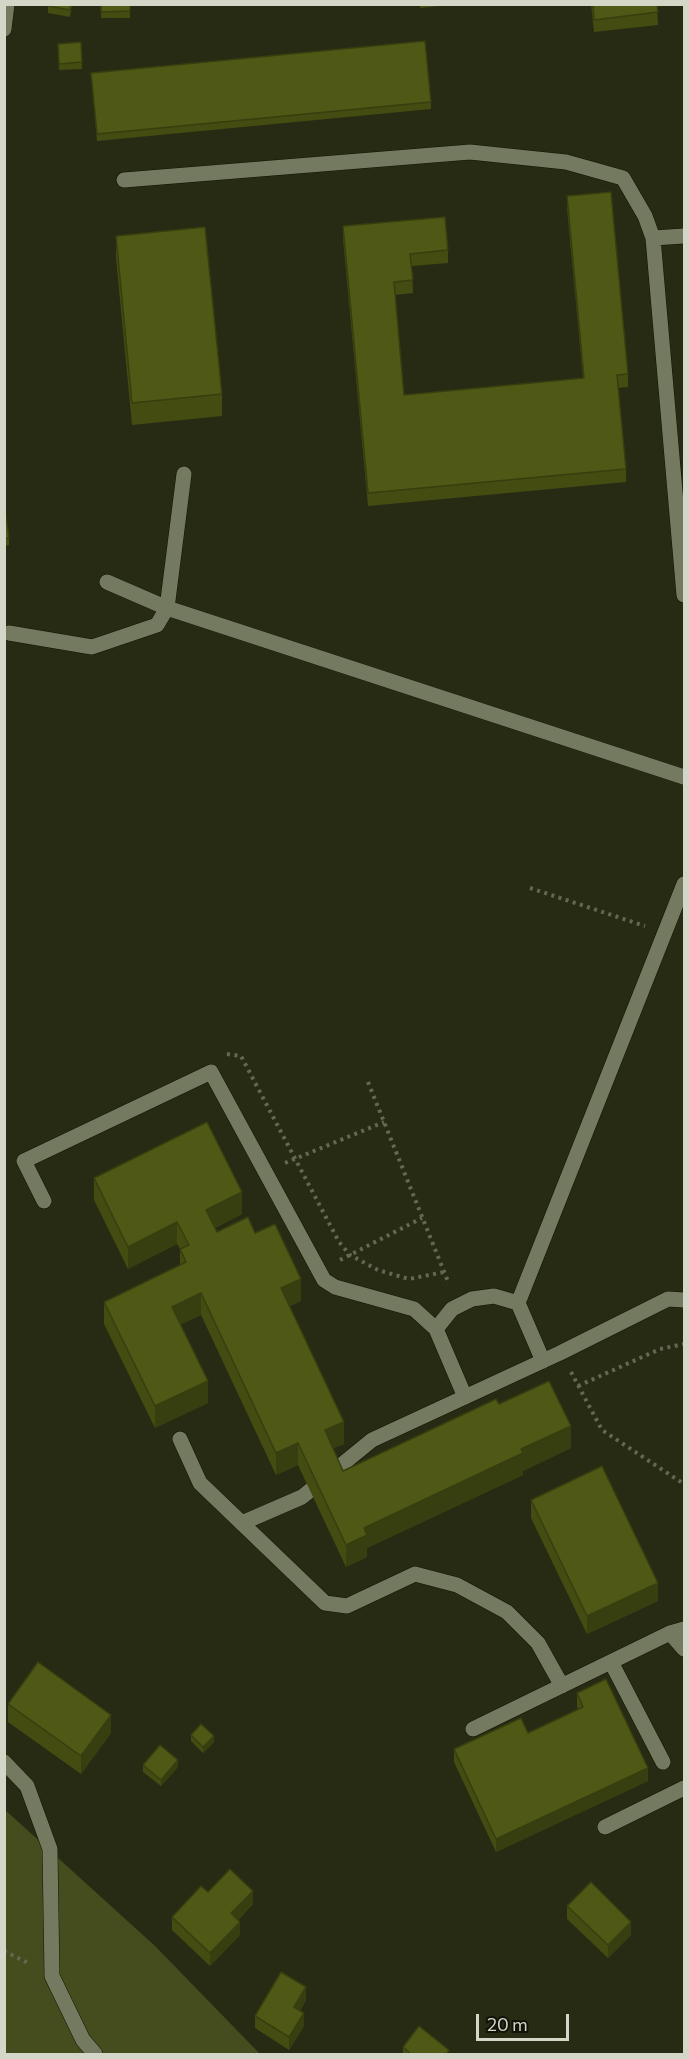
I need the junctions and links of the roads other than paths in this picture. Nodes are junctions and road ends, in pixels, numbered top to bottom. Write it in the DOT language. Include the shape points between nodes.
graph roads {
  1 [pos="7,4"];
  2 [pos="4,29"];
  3 [pos="124,180"];
  4 [pos="684,236"];
  5 [pos="653,238"];
  6 [pos="184,474"];
  7 [pos="106,582"];
  8 [pos="684,595"];
  9 [pos="167,608"];
  10 [pos="9,633"];
  11 [pos="684,777"];
  12 [pos="684,884"];
  13 [pos="44,1201"];
  14 [pos="684,1300"];
  15 [pos="518,1303"];
  16 [pos="436,1329"];
  17 [pos="543,1361"];
  18 [pos="465,1397"];
  19 [pos="180,1439"];
  20 [pos="242,1523"];
  21 [pos="677,1631"];
  22 [pos="684,1649"];
  23 [pos="611,1662"];
  24 [pos="562,1686"];
  25 [pos="473,1729"];
  26 [pos="4,1762"];
  27 [pos="663,1762"];
  28 [pos="684,1788"];
  29 [pos="605,1827"];
  30 [pos="95,2055"];
  1 -- 2 [label="street"];
  3 -- 5 [label="street" via="470,152 566,162 623,178"];
  4 -- 5 [label="street"];
  5 -- 8 [label="street"];
  6 -- 9 [label="street"];
  7 -- 9 [label="street"];
  9 -- 10 [label="street" via="157,625 92,647"];
  9 -- 11 [label="street"];
  12 -- 15 [label="street"];
  13 -- 16 [label="street" via="24,1161 211,1072 318,1271 334,1287 414,1309"];
  14 -- 17 [label="street" via="668,1299"];
  15 -- 16 [label="street" via="494,1296 472,1299 452,1310"];
  15 -- 17 [label="street"];
  16 -- 18 [label="street"];
  17 -- 18 [label="street"];
  18 -- 20 [label="street" via="372,1440 302,1497"];
  19 -- 20 [label="street" via="200,1483"];
  20 -- 24 [label="street" via="325,1603 347,1606 415,1574 457,1585 507,1612 538,1643"];
  21 -- 22 [label="street"];
  21 -- 23 [label="street"];
  23 -- 24 [label="street"];
  23 -- 27 [label="street"];
  24 -- 25 [label="street"];
  26 -- 30 [label="street" via="27,1786 50,1849 52,1976 83,2040"];
  28 -- 29 [label="street"];
}
